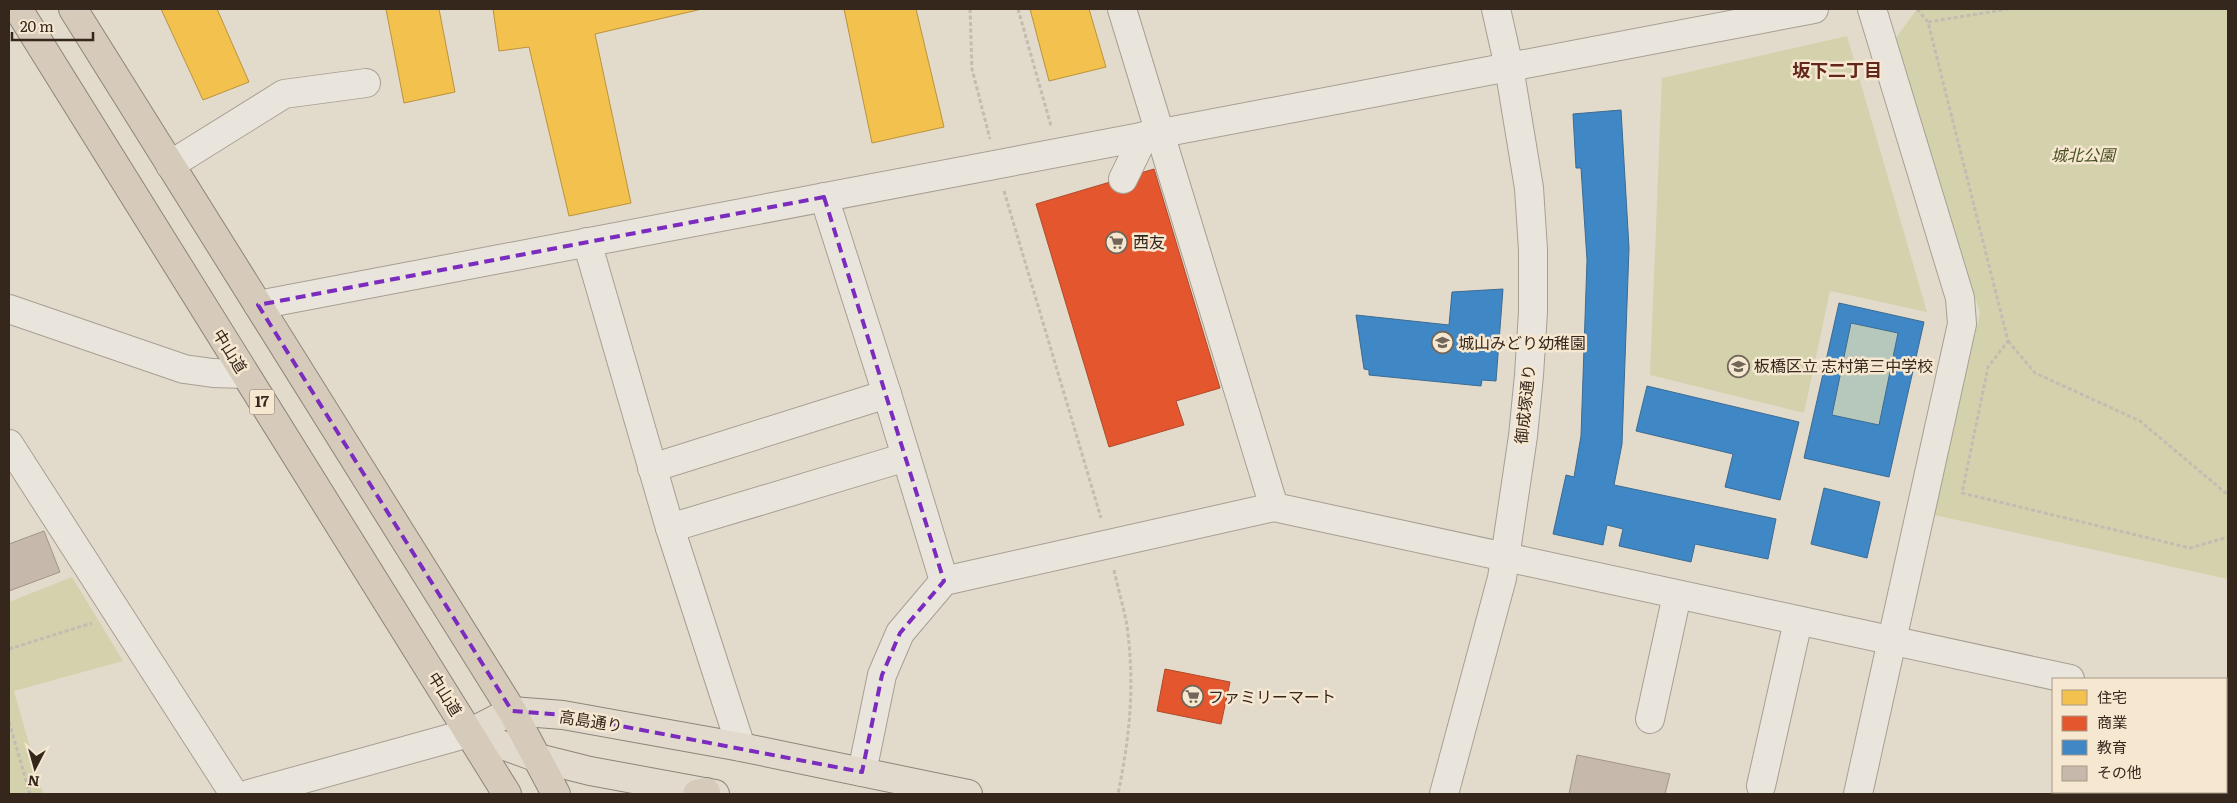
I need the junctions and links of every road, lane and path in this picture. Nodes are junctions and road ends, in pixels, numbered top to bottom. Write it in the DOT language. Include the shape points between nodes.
graph roads {
  1 [pos="18,9"];
  2 [pos="73,9"];
  3 [pos="970,9"];
  4 [pos="1018,9"];
  5 [pos="1122,9"];
  6 [pos="1496,9"];
  7 [pos="1814,9"];
  8 [pos="1872,9"];
  9 [pos="1917,9"];
  10 [pos="2008,9"];
  11 [pos="1928,22"];
  12 [pos="1509,67"];
  13 [pos="366,83"];
  14 [pos="1151,135"];
  15 [pos="1059,153"];
  16 [pos="996,164"];
  17 [pos="170,165"];
  18 [pos="1123,179"];
  19 [pos="824,197"];
  20 [pos="587,242"];
  21 [pos="258,306"];
  22 [pos="10,312"];
  23 [pos="2008,341"];
  24 [pos="244,374"];
  25 [pos="888,394"];
  26 [pos="9,444"];
  27 [pos="906,457"];
  28 [pos="652,468"];
  29 [pos="2228,494"];
  30 [pos="1274,508"];
  31 [pos="670,528"];
  32 [pos="2228,537"];
  33 [pos="1107,544"];
  34 [pos="1505,558"];
  35 [pos="944,581"];
  36 [pos="1677,595"];
  37 [pos="118,615"];
  38 [pos="1798,621"];
  39 [pos="1892,640"];
  40 [pos="9,649"];
  41 [pos="2065,678"];
  42 [pos="512,710"];
  43 [pos="1650,719"];
  44 [pos="9,722"];
  45 [pos="469,733"];
  46 [pos="741,747"];
  47 [pos="538,758"];
  48 [pos="862,772"];
  49 [pos="1761,786"];
  50 [pos="30,794"];
  51 [pos="234,794"];
  52 [pos="249,794"];
  53 [pos="507,794"];
  54 [pos="556,794"];
  55 [pos="706,794"];
  56 [pos="968,794"];
  57 [pos="1118,794"];
  58 [pos="1444,794"];
  59 [pos="1858,794"];
  1 -- 24 [label="highway, 中山道 / 17"];
  2 -- 17 [label="highway"];
  3 -- 16 [label="path" via="972,69"];
  4 -- 15 [label="path"];
  5 -- 14 [label="street"];
  6 -- 12 [label="street, 御成塚通り"];
  7 -- 12 [label="street"];
  8 -- 39 [label="street" via="1963,311"];
  9 -- 11 [label="path"];
  10 -- 11 [label="path"];
  11 -- 23 [label="path"];
  12 -- 14 [label="street"];
  12 -- 34 [label="street, 御成塚通り" via="1529,188 1533,312 1523,436"];
  13 -- 17 [label="street" via="284,94"];
  14 -- 15 [label="street"];
  14 -- 18 [label="street"];
  14 -- 30 [label="street"];
  15 -- 16 [label="street"];
  16 -- 19 [label="street"];
  16 -- 33 [label="path"];
  17 -- 21 [label="highway"];
  19 -- 20 [label="street"];
  19 -- 25 [label="street"];
  20 -- 21 [label="street"];
  20 -- 28 [label="street"];
  21 -- 42 [label="highway"];
  22 -- 24 [label="street" via="184,368"];
  23 -- 29 [label="path" via="2036,373 2140,421"];
  23 -- 32 [label="path" via="1988,367 1962,493 2190,548"];
  24 -- 45 [label="highway, 中山道 / 17"];
  25 -- 27 [label="street"];
  25 -- 28 [label="street"];
  26 -- 37 [label="street"];
  27 -- 31 [label="street"];
  27 -- 35 [label="street"];
  28 -- 31 [label="street"];
  30 -- 33 [label="street"];
  30 -- 34 [label="street"];
  31 -- 46 [label="street"];
  33 -- 35 [label="street"];
  33 -- 57 [label="path" via="1127,624 1132,672 1131,720"];
  34 -- 36 [label="street"];
  34 -- 58 [label="street, 御成塚通り"];
  35 -- 48 [label="street" via="900,633 882,674"];
  36 -- 38 [label="street"];
  36 -- 43 [label="street"];
  37 -- 40 [label="path"];
  37 -- 51 [label="street"];
  38 -- 39 [label="street"];
  38 -- 49 [label="street"];
  39 -- 41 [label="street"];
  39 -- 59 [label="street"];
  42 -- 45 [label="main road"];
  42 -- 46 [label="main road, 高島通り" via="564,715"];
  42 -- 47 [label="highway"];
  44 -- 50 [label="path"];
  45 -- 47 [label="main road"];
  45 -- 52 [label="street"];
  45 -- 53 [label="highway, 中山道 / 17"];
  46 -- 48 [label="main road, 高島通り"];
  47 -- 54 [label="highway"];
  47 -- 55 [label="main road"];
  48 -- 56 [label="main road, 高島通り"];
}
